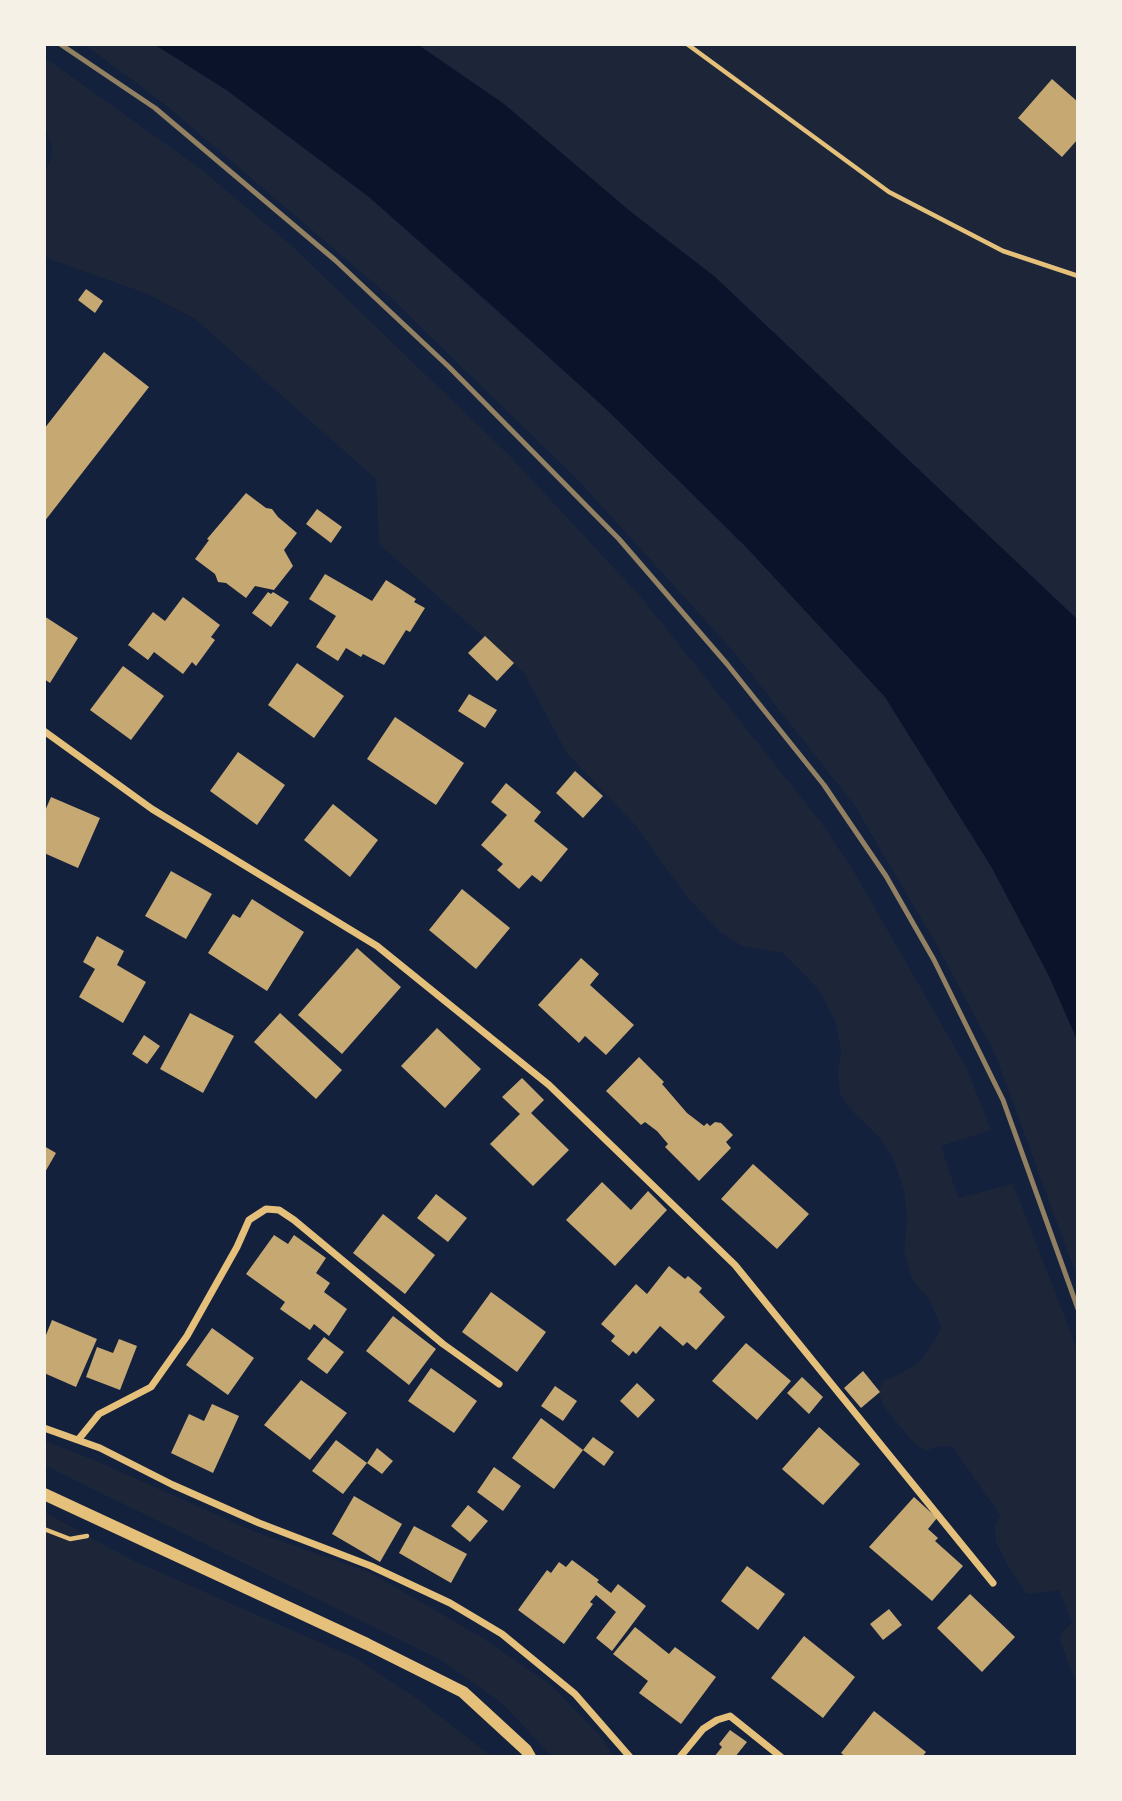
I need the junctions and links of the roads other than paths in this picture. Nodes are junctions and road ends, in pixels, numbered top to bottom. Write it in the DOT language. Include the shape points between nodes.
graph roads {
  1 [pos="44,731"];
  2 [pos="499,1384"];
  3 [pos="44,1427"];
  4 [pos="78,1440"];
  5 [pos="44,1494"];
  6 [pos="993,1583"];
  7 [pos="530,1757"];
  8 [pos="630,1757"];
  9 [pos="680,1757"];
  10 [pos="781,1757"];
  1 -- 6 [label="street" via="152,809 377,946 550,1085 735,1265"];
  2 -- 4 [label="street" via="443,1344 294,1220 279,1210 266,1209 249,1220 192,1327 151,1387 99,1414"];
  3 -- 4 [label="street"];
  4 -- 8 [label="street" via="450,1603 502,1634 575,1694"];
  5 -- 7 [label="street" via="463,1692"];
  9 -- 10 [label="street" via="703,1730 730,1716"];
}
